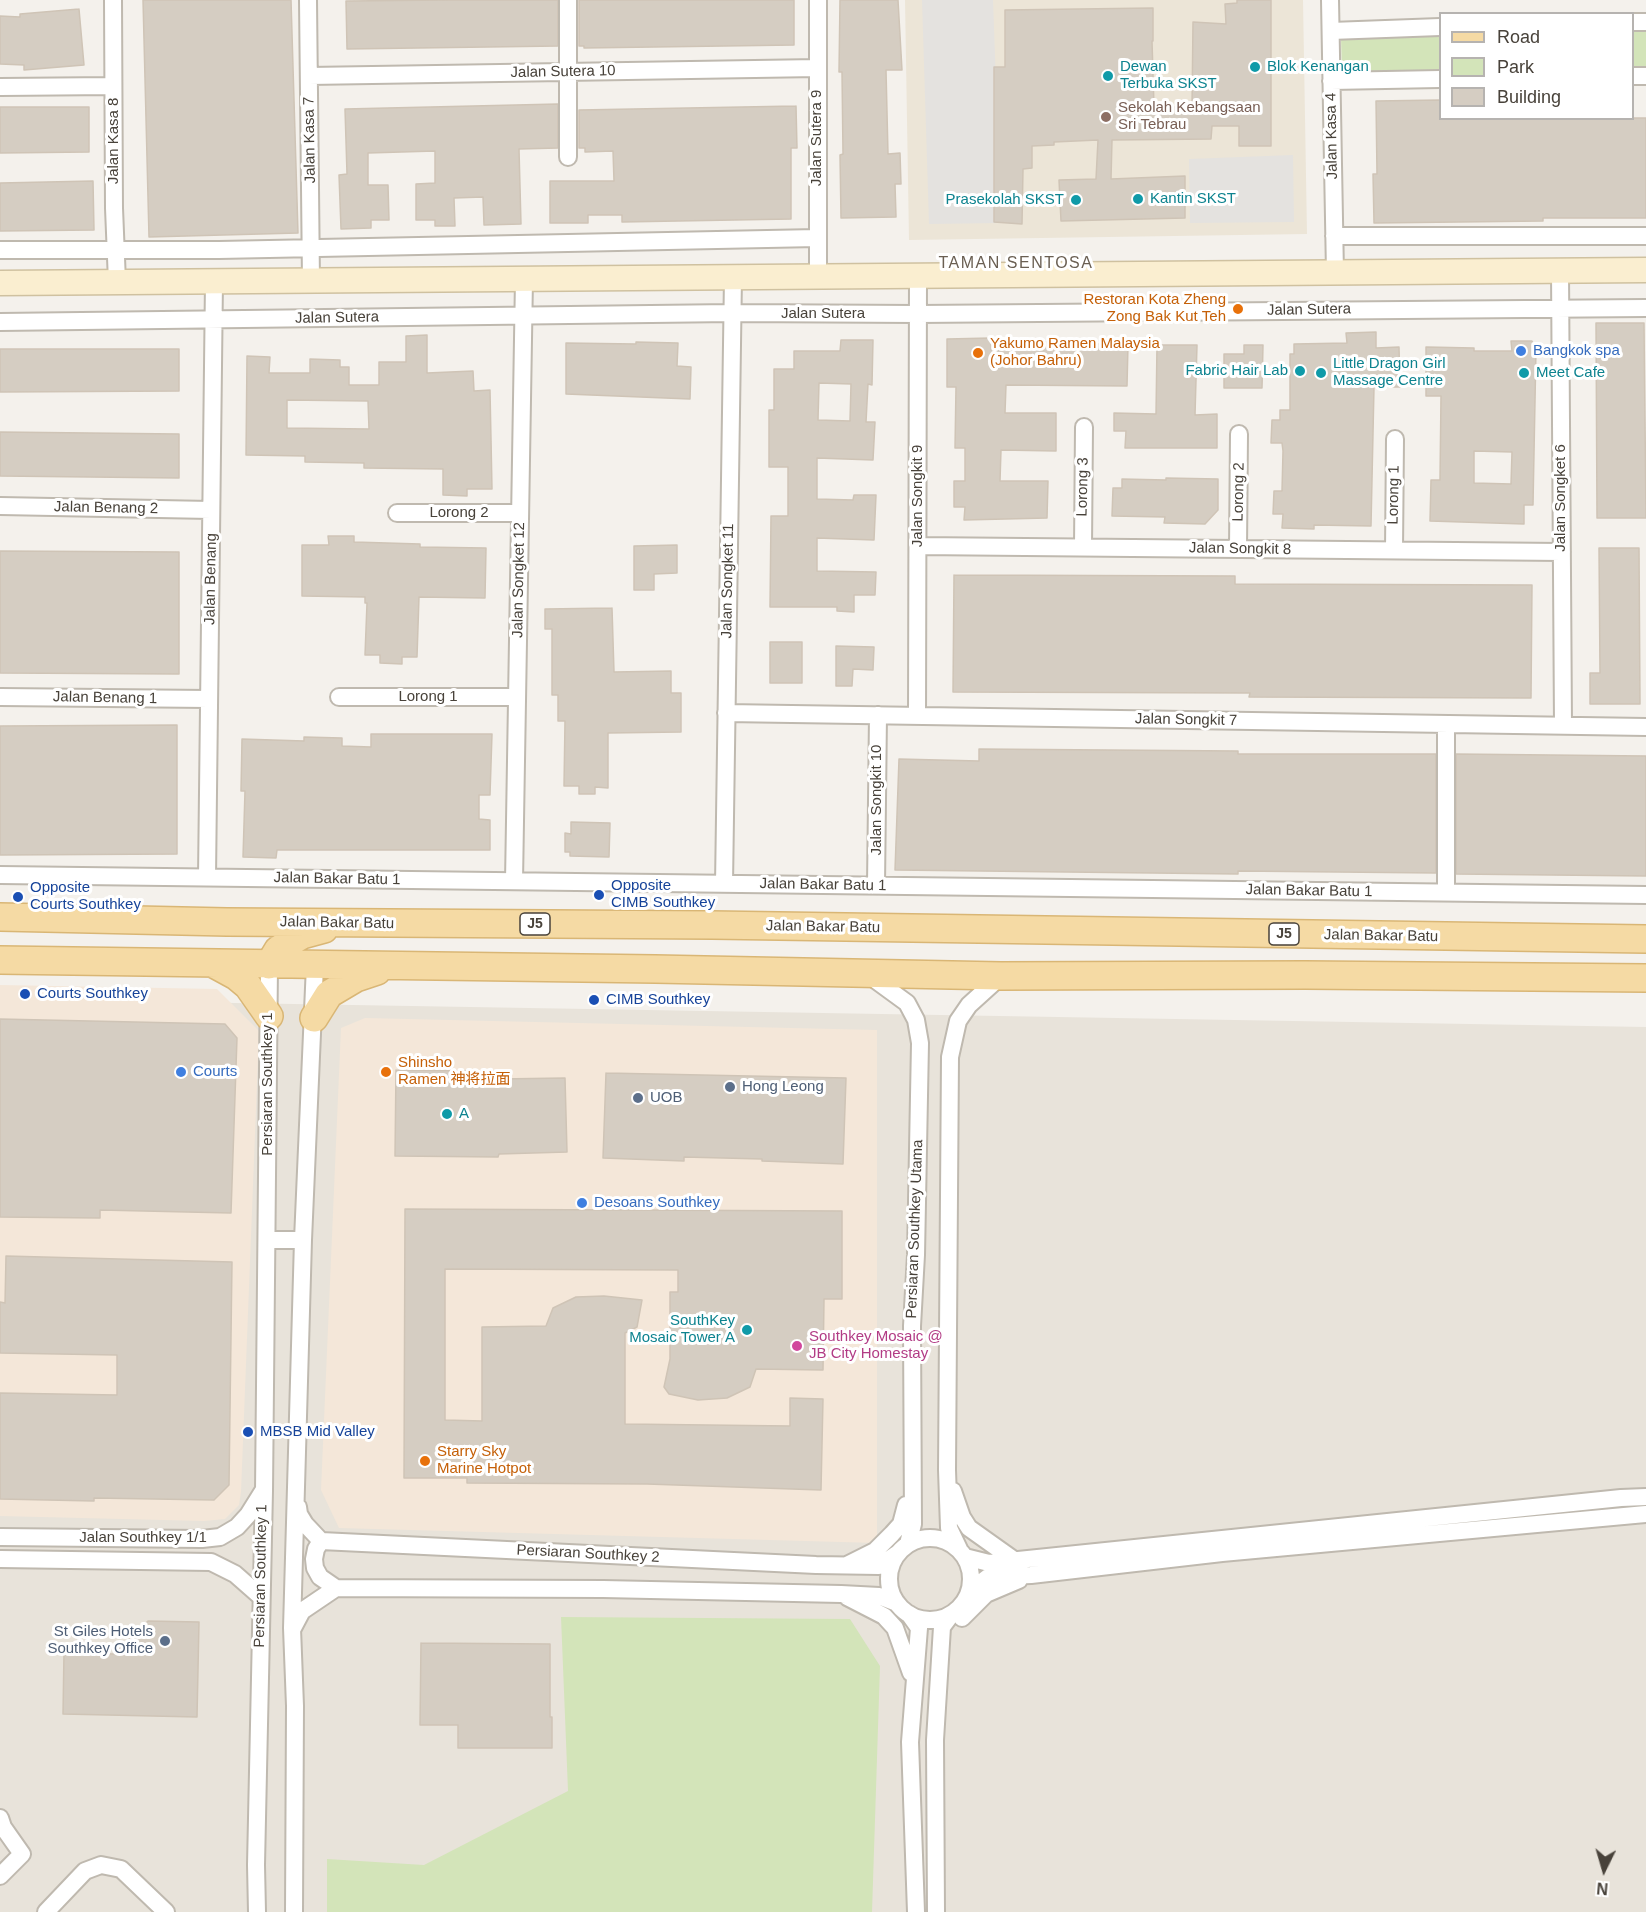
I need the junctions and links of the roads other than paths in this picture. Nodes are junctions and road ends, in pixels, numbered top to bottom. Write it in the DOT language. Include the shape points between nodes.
graph roads {
  1 [pos="113,0"];
  2 [pos="308,0"];
  3 [pos="568,0"];
  4 [pos="818,0"];
  5 [pos="1330,0"];
  6 [pos="1439,27"];
  7 [pos="1331,31"];
  8 [pos="818,68"];
  9 [pos="567,72"];
  10 [pos="309,76"];
  11 [pos="1439,79"];
  12 [pos="1331,81"];
  13 [pos="114,86"];
  14 [pos="0,87"];
  15 [pos="568,157"];
  16 [pos="1334,236"];
  17 [pos="1646,236"];
  18 [pos="817,238"];
  19 [pos="311,248"];
  20 [pos="115,249"];
  21 [pos="0,250"];
  22 [pos="1646,270"];
  23 [pos="1560,271"];
  24 [pos="1335,273"];
  25 [pos="918,276"];
  26 [pos="733,277"];
  27 [pos="818,277"];
  28 [pos="524,279"];
  29 [pos="214,281"];
  30 [pos="311,281"];
  31 [pos="117,282"];
  32 [pos="0,283"];
  33 [pos="1560,308"];
  34 [pos="1646,308"];
  35 [pos="732,313"];
  36 [pos="918,314"];
  37 [pos="524,316"];
  38 [pos="213,319"];
  39 [pos="0,322"];
  40 [pos="1084,427"];
  41 [pos="1239,434"];
  42 [pos="1395,439"];
  43 [pos="0,506"];
  44 [pos="211,510"];
  45 [pos="397,513"];
  46 [pos="520,513"];
  47 [pos="918,546"];
  48 [pos="1083,547"];
  49 [pos="1238,549"];
  50 [pos="1394,550"];
  51 [pos="1562,552"];
  52 [pos="0,697"];
  53 [pos="339,697"];
  54 [pos="517,697"];
  55 [pos="209,699"];
  56 [pos="726,713"];
  57 [pos="878,715"];
  58 [pos="917,716"];
  59 [pos="1446,724"];
  60 [pos="1563,725"];
  61 [pos="1646,727"];
  62 [pos="0,875"];
  63 [pos="207,877"];
  64 [pos="514,881"];
  65 [pos="724,884"];
  66 [pos="876,885"];
  67 [pos="1446,892"];
  68 [pos="1646,895"];
  69 [pos="0,917"];
  70 [pos="226,922"];
  71 [pos="357,923"];
  72 [pos="1646,939"];
  73 [pos="290,942"];
  74 [pos="0,960"];
  75 [pos="213,964"];
  76 [pos="269,965"];
  77 [pos="315,965"];
  78 [pos="395,966"];
  79 [pos="865,972"];
  80 [pos="1001,976"];
  81 [pos="1646,978"];
  82 [pos="269,1016"];
  83 [pos="314,1018"];
  84 [pos="267,1239"];
  85 [pos="303,1240"];
  86 [pos="947,1470"];
  87 [pos="912,1485"];
  88 [pos="264,1491"];
  89 [pos="1646,1497"];
  90 [pos="297,1503"];
  91 [pos="1646,1514"];
  92 [pos="0,1537"];
  93 [pos="321,1541"];
  94 [pos="903,1549"];
  95 [pos="962,1553"];
  96 [pos="0,1559"];
  97 [pos="1014,1560"];
  98 [pos="846,1566"];
  99 [pos="1031,1575"];
  100 [pos="336,1587"];
  101 [pos="970,1590"];
  102 [pos="841,1594"];
  103 [pos="260,1596"];
  104 [pos="903,1608"];
  105 [pos="951,1615"];
  106 [pos="292,1628"];
  107 [pos="939,1655"];
  108 [pos="914,1683"];
  109 [pos="0,1818"];
  110 [pos="256,1865"];
  111 [pos="0,1876"];
  112 [pos="46,1912"];
  113 [pos="166,1912"];
  114 [pos="249,1912"];
  115 [pos="257,1912"];
  116 [pos="294,1912"];
  117 [pos="916,1912"];
  118 [pos="936,1912"];
  1 -- 13 [label="street, Jalan Kasa 8"];
  2 -- 10 [label="street, Jalan Kasa 7"];
  3 -- 9 [label="street"];
  4 -- 8 [label="street, Jalan Sutera 9"];
  5 -- 7 [label="street, Jalan Kasa 4"];
  6 -- 7 [label="street"];
  7 -- 12 [label="street, Jalan Kasa 4"];
  8 -- 9 [label="street, Jalan Sutera 10"];
  8 -- 18 [label="street, Jalan Sutera 9"];
  9 -- 10 [label="street, Jalan Sutera 10"];
  9 -- 15 [label="street"];
  10 -- 19 [label="street, Jalan Kasa 7"];
  11 -- 12 [label="street"];
  12 -- 16 [label="street, Jalan Kasa 4"];
  13 -- 14 [label="street"];
  13 -- 20 [label="street, Jalan Kasa 8"];
  16 -- 17 [label="street"];
  16 -- 24 [label="street, Jalan Kasa 4"];
  18 -- 19 [label="street"];
  18 -- 27 [label="street, Jalan Sutera 9"];
  19 -- 20 [label="street"];
  19 -- 30 [label="street, Jalan Kasa 7"];
  20 -- 21 [label="street"];
  20 -- 31 [label="street, Jalan Kasa 8"];
  22 -- 23 [label="street"];
  23 -- 24 [label="street"];
  23 -- 33 [label="street, Jalan Songket 6"];
  24 -- 25 [label="street"];
  25 -- 27 [label="street"];
  25 -- 36 [label="street, Jalan Songkit 9"];
  26 -- 27 [label="street"];
  26 -- 28 [label="street"];
  26 -- 35 [label="street, Jalan Songket 11"];
  28 -- 30 [label="street"];
  28 -- 37 [label="street, Jalan Songket 12"];
  29 -- 30 [label="street"];
  29 -- 31 [label="street"];
  29 -- 38 [label="street, Jalan Benang"];
  31 -- 32 [label="street"];
  33 -- 34 [label="street, Jalan Sutera"];
  33 -- 36 [label="street, Jalan Sutera"];
  33 -- 51 [label="street, Jalan Songket 6"];
  35 -- 36 [label="street, Jalan Sutera"];
  35 -- 37 [label="street, Jalan Sutera"];
  35 -- 56 [label="street, Jalan Songket 11"];
  36 -- 47 [label="street, Jalan Songkit 9"];
  37 -- 38 [label="street, Jalan Sutera"];
  37 -- 46 [label="street, Jalan Songket 12"];
  38 -- 39 [label="street, Jalan Sutera"];
  38 -- 44 [label="street, Jalan Benang"];
  40 -- 48 [label="street, Lorong 3"];
  41 -- 49 [label="street, Lorong 2"];
  42 -- 50 [label="street, Lorong 1"];
  43 -- 44 [label="street, Jalan Benang 2"];
  44 -- 55 [label="street, Jalan Benang"];
  45 -- 46 [label="street, Lorong 2"];
  46 -- 54 [label="street, Jalan Songket 12"];
  47 -- 48 [label="street, Jalan Songkit 8"];
  47 -- 58 [label="street, Jalan Songkit 9"];
  48 -- 49 [label="street, Jalan Songkit 8"];
  49 -- 50 [label="street, Jalan Songkit 8"];
  50 -- 51 [label="street, Jalan Songkit 8"];
  51 -- 60 [label="street, Jalan Songket 6"];
  52 -- 55 [label="street, Jalan Benang 1"];
  53 -- 54 [label="street, Lorong 1"];
  54 -- 64 [label="street, Jalan Songket 12"];
  55 -- 63 [label="street, Jalan Benang"];
  56 -- 57 [label="street, Jalan Songkit 7"];
  56 -- 65 [label="street, Jalan Songket 11"];
  57 -- 58 [label="street, Jalan Songkit 7"];
  57 -- 66 [label="street, Jalan Songkit 10"];
  58 -- 59 [label="street, Jalan Songkit 7"];
  59 -- 60 [label="street, Jalan Songkit 7"];
  59 -- 67 [label="street"];
  60 -- 61 [label="street, Jalan Songkit 7"];
  62 -- 63 [label="street, Jalan Bakar Batu 1"];
  63 -- 64 [label="street, Jalan Bakar Batu 1"];
  64 -- 65 [label="street, Jalan Bakar Batu 1"];
  65 -- 66 [label="street, Jalan Bakar Batu 1"];
  66 -- 67 [label="street, Jalan Bakar Batu 1"];
  67 -- 68 [label="street, Jalan Bakar Batu 1"];
  69 -- 70 [label="main road, Jalan Bakar Batu / J5"];
  70 -- 71 [label="main road, Jalan Bakar Batu / J5"];
  70 -- 73 [label="main road" via="272,933"];
  71 -- 72 [label="main road, Jalan Bakar Batu / J5"];
  71 -- 73 [label="main road" via="313,931"];
  73 -- 76 [label="main road" via="278,950"];
  73 -- 77 [label="main road"];
  74 -- 75 [label="main road"];
  75 -- 76 [label="main road"];
  75 -- 82 [label="main road" via="248,986"];
  76 -- 77 [label="main road"];
  76 -- 82 [label="street, Persiaran Southkey 1"];
  77 -- 78 [label="main road"];
  77 -- 83 [label="street"];
  78 -- 79 [label="main road"];
  78 -- 83 [label="main road" via="342,985 329,994"];
  79 -- 80 [label="main road"];
  79 -- 87 [label="street, Persiaran Southkey Utama" via="907,1003 916,1020 920,1043"];
  80 -- 81 [label="main road"];
  80 -- 86 [label="street" via="969,1005 958,1022 950,1057"];
  82 -- 84 [label="street, Persiaran Southkey 1"];
  83 -- 85 [label="street"];
  84 -- 85 [label="street"];
  84 -- 88 [label="street, Persiaran Southkey 1"];
  85 -- 90 [label="street"];
  86 -- 95 [label="street" via="949,1528"];
  86 -- 97 [label="street" via="969,1527"];
  87 -- 94 [label="street, Persiaran Southkey Utama" via="913,1524"];
  87 -- 98 [label="street" via="901,1524 875,1551"];
  88 -- 92 [label="street, Jalan Southkey 1/1" via="237,1527 220,1537"];
  88 -- 103 [label="street, Persiaran Southkey 1"];
  89 -- 97 [label="street"];
  90 -- 93 [label="street" via="305,1524"];
  90 -- 106 [label="street"];
  91 -- 99 [label="street" via="1222,1553"];
  93 -- 98 [label="street, Persiaran Southkey 2"];
  93 -- 100 [label="street" via="316,1549 315,1568 320,1577"];
  94 -- 95 [label="street" via="921,1538 934,1538 948,1541"];
  94 -- 98 [label="street, Persiaran Southkey 2" via="879,1566"];
  94 -- 104 [label="street" via="891,1565 889,1578 891,1592"];
  95 -- 97 [label="street" via="989,1563"];
  95 -- 101 [label="street" via="971,1573"];
  96 -- 103 [label="street, Jalan Southkey 1/1" via="211,1562 235,1574"];
  99 -- 101 [label="street" via="988,1577"];
  99 -- 107 [label="street" via="986,1594 960,1621"];
  100 -- 102 [label="street"];
  100 -- 106 [label="street" via="302,1611"];
  101 -- 105 [label="street"];
  102 -- 104 [label="street" via="879,1596"];
  102 -- 108 [label="street" via="884,1616 895,1628"];
  103 -- 110 [label="street, Persiaran Southkey 1"];
  104 -- 105 [label="street" via="922,1619"];
  104 -- 108 [label="street" via="919,1628"];
  105 -- 107 [label="street" via="942,1627"];
  106 -- 116 [label="street"];
  107 -- 118 [label="street" via="935,1740"];
  108 -- 117 [label="street" via="910,1742"];
  109 -- 111 [label="street" via="22,1854"];
  110 -- 114 [label="street"];
  110 -- 115 [label="street, Persiaran Southkey 1"];
  112 -- 113 [label="street" via="84,1871 101,1865 121,1869"];
}
